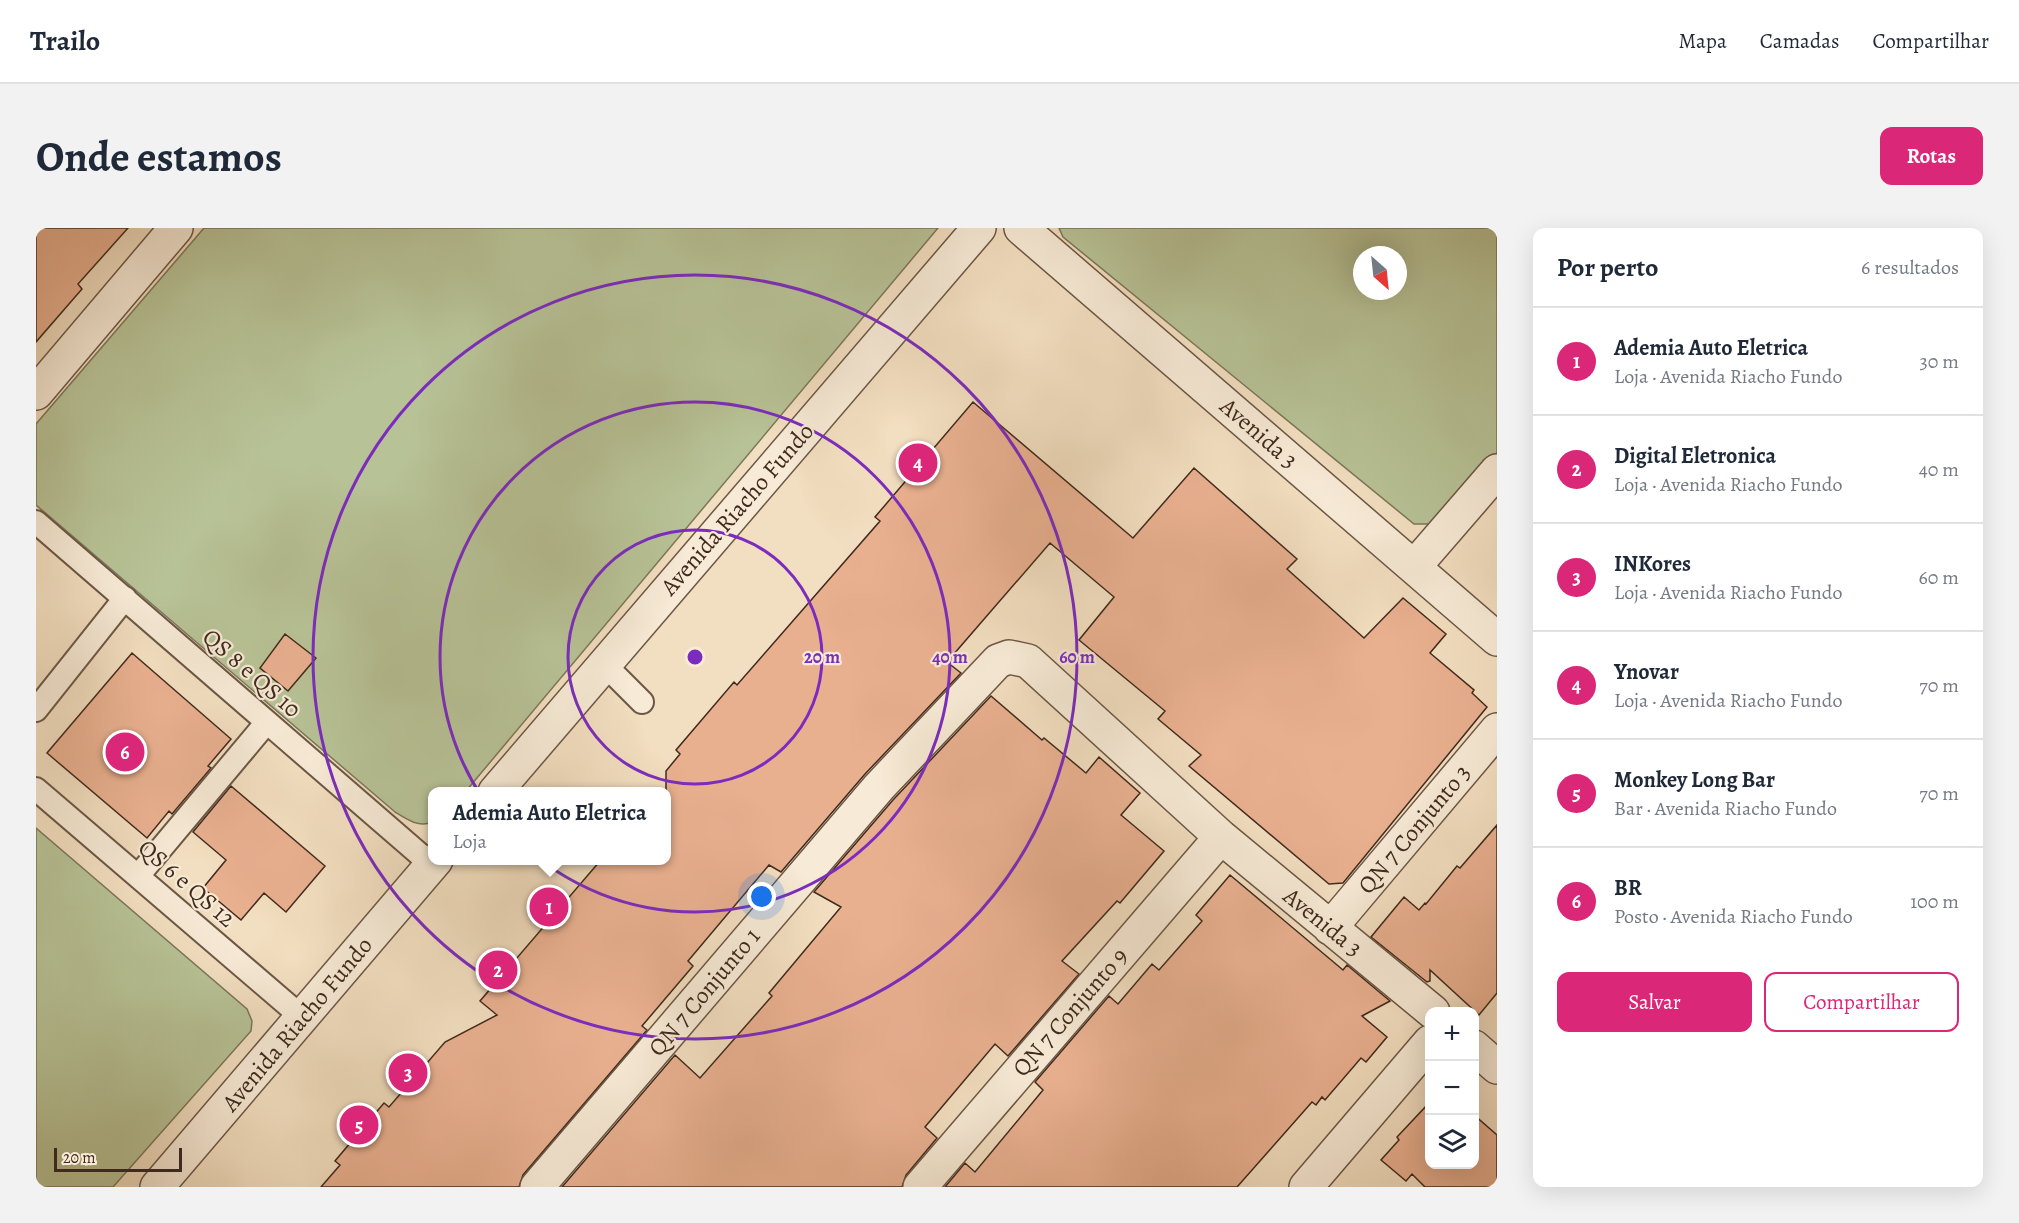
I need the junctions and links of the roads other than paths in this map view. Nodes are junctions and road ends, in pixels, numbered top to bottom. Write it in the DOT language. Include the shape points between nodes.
graph roads {
  1 [pos="176,228"];
  2 [pos="979,228"];
  3 [pos="1021,228"];
  4 [pos="36,393"];
  5 [pos="1497,471"];
  6 [pos="36,522"];
  7 [pos="1414,567"];
  8 [pos="125,598"];
  9 [pos="1497,639"];
  10 [pos="1028,661"];
  11 [pos="604,664"];
  12 [pos="642,702"];
  13 [pos="36,710"];
  14 [pos="267,722"];
  15 [pos="1497,730"];
  16 [pos="499,787"];
  17 [pos="36,789"];
  18 [pos="1221,837"];
  19 [pos="428,858"];
  20 [pos="432,865"];
  21 [pos="138,876"];
  22 [pos="1330,928"];
  23 [pos="1428,1007"];
  24 [pos="303,1018"];
  25 [pos="1425,1048"];
  26 [pos="1479,1051"];
  27 [pos="1497,1067"];
  28 [pos="157,1187"];
  29 [pos="537,1187"];
  30 [pos="920,1187"];
  31 [pos="1306,1187"];
  1 -- 4 [label="street"];
  2 -- 11 [label="street, Avenida Riacho Fundo"];
  3 -- 7 [label="street, Avenida 3"];
  5 -- 7 [label="street"];
  6 -- 8 [label="lane, QS 8 e QS 10"];
  7 -- 9 [label="street, Avenida 3"];
  8 -- 13 [label="lane"];
  8 -- 14 [label="lane, QS 8 e QS 10"];
  10 -- 18 [label="street, Avenida 3"];
  10 -- 29 [label="street, QN 7 Conjunto 1" via="1009,657 998,661 879,787"];
  11 -- 12 [label="lane"];
  11 -- 16 [label="street, Avenida Riacho Fundo"];
  14 -- 19 [label="lane, QS 8 e QS 10"];
  14 -- 21 [label="lane"];
  15 -- 22 [label="street, QN 7 Conjunto 3"];
  17 -- 21 [label="lane, QS 6 e QS 12"];
  18 -- 22 [label="street, Avenida 3"];
  18 -- 30 [label="street, QN 7 Conjunto 9"];
  20 -- 24 [label="street, Avenida Riacho Fundo"];
  21 -- 24 [label="lane, QS 6 e QS 12"];
  22 -- 23 [label="street, Avenida 3"];
  24 -- 28 [label="street, Avenida Riacho Fundo"];
  25 -- 31 [label="street"];
  26 -- 27 [label="street"];
}
